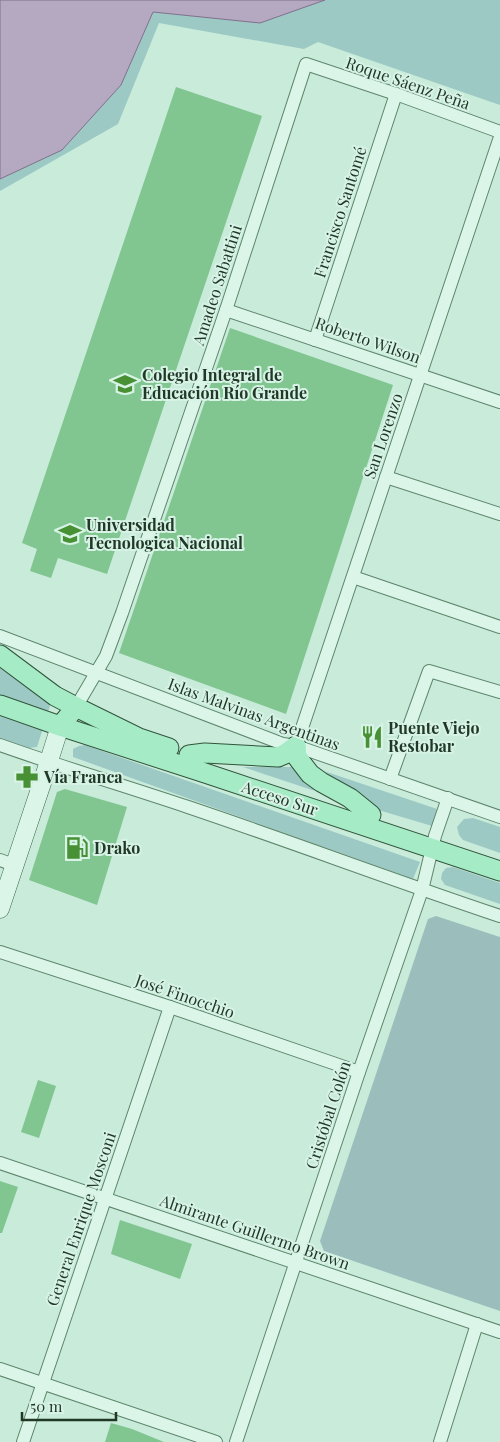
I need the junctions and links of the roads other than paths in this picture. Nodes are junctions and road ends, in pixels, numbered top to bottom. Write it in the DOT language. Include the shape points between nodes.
graph roads {
  1 [pos="306,64"];
  2 [pos="396,94"];
  3 [pos="500,132"];
  4 [pos="500,137"];
  5 [pos="226,310"];
  6 [pos="315,340"];
  7 [pos="420,375"];
  8 [pos="500,402"];
  9 [pos="386,476"];
  10 [pos="500,514"];
  11 [pos="352,577"];
  12 [pos="500,627"];
  13 [pos="0,636"];
  14 [pos="0,656"];
  15 [pos="97,674"];
  16 [pos="500,692"];
  17 [pos="0,705"];
  18 [pos="76,707"];
  19 [pos="60,726"];
  20 [pos="0,745"];
  21 [pos="296,746"];
  22 [pos="189,754"];
  23 [pos="49,762"];
  24 [pos="390,779"];
  25 [pos="448,798"];
  26 [pos="371,815"];
  27 [pos="500,817"];
  28 [pos="433,842"];
  29 [pos="500,858"];
  30 [pos="7,862"];
  31 [pos="500,871"];
  32 [pos="422,890"];
  33 [pos="0,909"];
  34 [pos="500,916"];
  35 [pos="0,952"];
  36 [pos="170,1007"];
  37 [pos="359,1072"];
  38 [pos="0,1163"];
  39 [pos="105,1198"];
  40 [pos="296,1262"];
  41 [pos="477,1324"];
  42 [pos="500,1332"];
  43 [pos="0,1369"];
  44 [pos="43,1384"];
  45 [pos="23,1442"];
  46 [pos="216,1442"];
  47 [pos="236,1442"];
  48 [pos="440,1442"];
  1 -- 2 [label="street, Roque Sáenz Peña"];
  1 -- 5 [label="street, Amadeo Sabattini"];
  2 -- 3 [label="street, Roque Sáenz Peña"];
  2 -- 6 [label="street, Francisco Santomé"];
  4 -- 7 [label="street, San Lorenzo"];
  5 -- 6 [label="street, Roberto Wilson"];
  5 -- 15 [label="street, Amadeo Sabattini" via="122,613"];
  6 -- 7 [label="street, Roberto Wilson"];
  7 -- 8 [label="street, Roberto Wilson"];
  7 -- 9 [label="street, San Lorenzo"];
  9 -- 10 [label="street"];
  9 -- 11 [label="street, San Lorenzo"];
  11 -- 12 [label="street"];
  11 -- 21 [label="street, San Lorenzo"];
  13 -- 15 [label="street, Islas Malvinas Argentinas"];
  14 -- 18 [label="main road, Acceso Sur" via="55,696"];
  15 -- 18 [label="street, Amadeo Sabattini"];
  15 -- 21 [label="street, Islas Malvinas Argentinas" via="283,744"];
  16 -- 24 [label="street" via="429,671"];
  17 -- 19 [label="main road, Acceso Sur"];
  18 -- 19 [label="main road"];
  18 -- 22 [label="main road, Acceso Sur" via="140,738"];
  19 -- 23 [label="street"];
  19 -- 28 [label="main road, Acceso Sur"];
  20 -- 23 [label="street"];
  21 -- 22 [label="main road" via="278,756"];
  21 -- 24 [label="street, Islas Malvinas Argentinas"];
  21 -- 26 [label="main road" via="297,758 310,774"];
  22 -- 26 [label="main road, Acceso Sur"];
  23 -- 30 [label="street"];
  23 -- 32 [label="street" via="188,806"];
  24 -- 25 [label="street, Islas Malvinas Argentinas"];
  25 -- 27 [label="street, Islas Malvinas Argentinas"];
  25 -- 28 [label="street, Cristóbal Colón"];
  26 -- 28 [label="main road, Acceso Sur"];
  28 -- 29 [label="main road, Acceso Sur"];
  28 -- 31 [label="main road, Acceso Sur"];
  28 -- 32 [label="street, Cristóbal Colón"];
  30 -- 33 [label="street"];
  32 -- 34 [label="street"];
  32 -- 37 [label="street, Cristóbal Colón"];
  35 -- 36 [label="street, José Finocchio"];
  36 -- 37 [label="street, José Finocchio"];
  36 -- 39 [label="street, General Enrique Mosconi"];
  37 -- 40 [label="street, Cristóbal Colón"];
  38 -- 39 [label="street, Almirante Guillermo Brown"];
  39 -- 40 [label="street, Almirante Guillermo Brown"];
  39 -- 44 [label="street, General Enrique Mosconi"];
  40 -- 41 [label="street, Almirante Guillermo Brown"];
  40 -- 47 [label="street, Cristóbal Colón"];
  41 -- 42 [label="street, Almirante Guillermo Brown"];
  41 -- 48 [label="street"];
  43 -- 44 [label="street"];
  44 -- 45 [label="street, General Enrique Mosconi"];
  44 -- 46 [label="street"];
}
